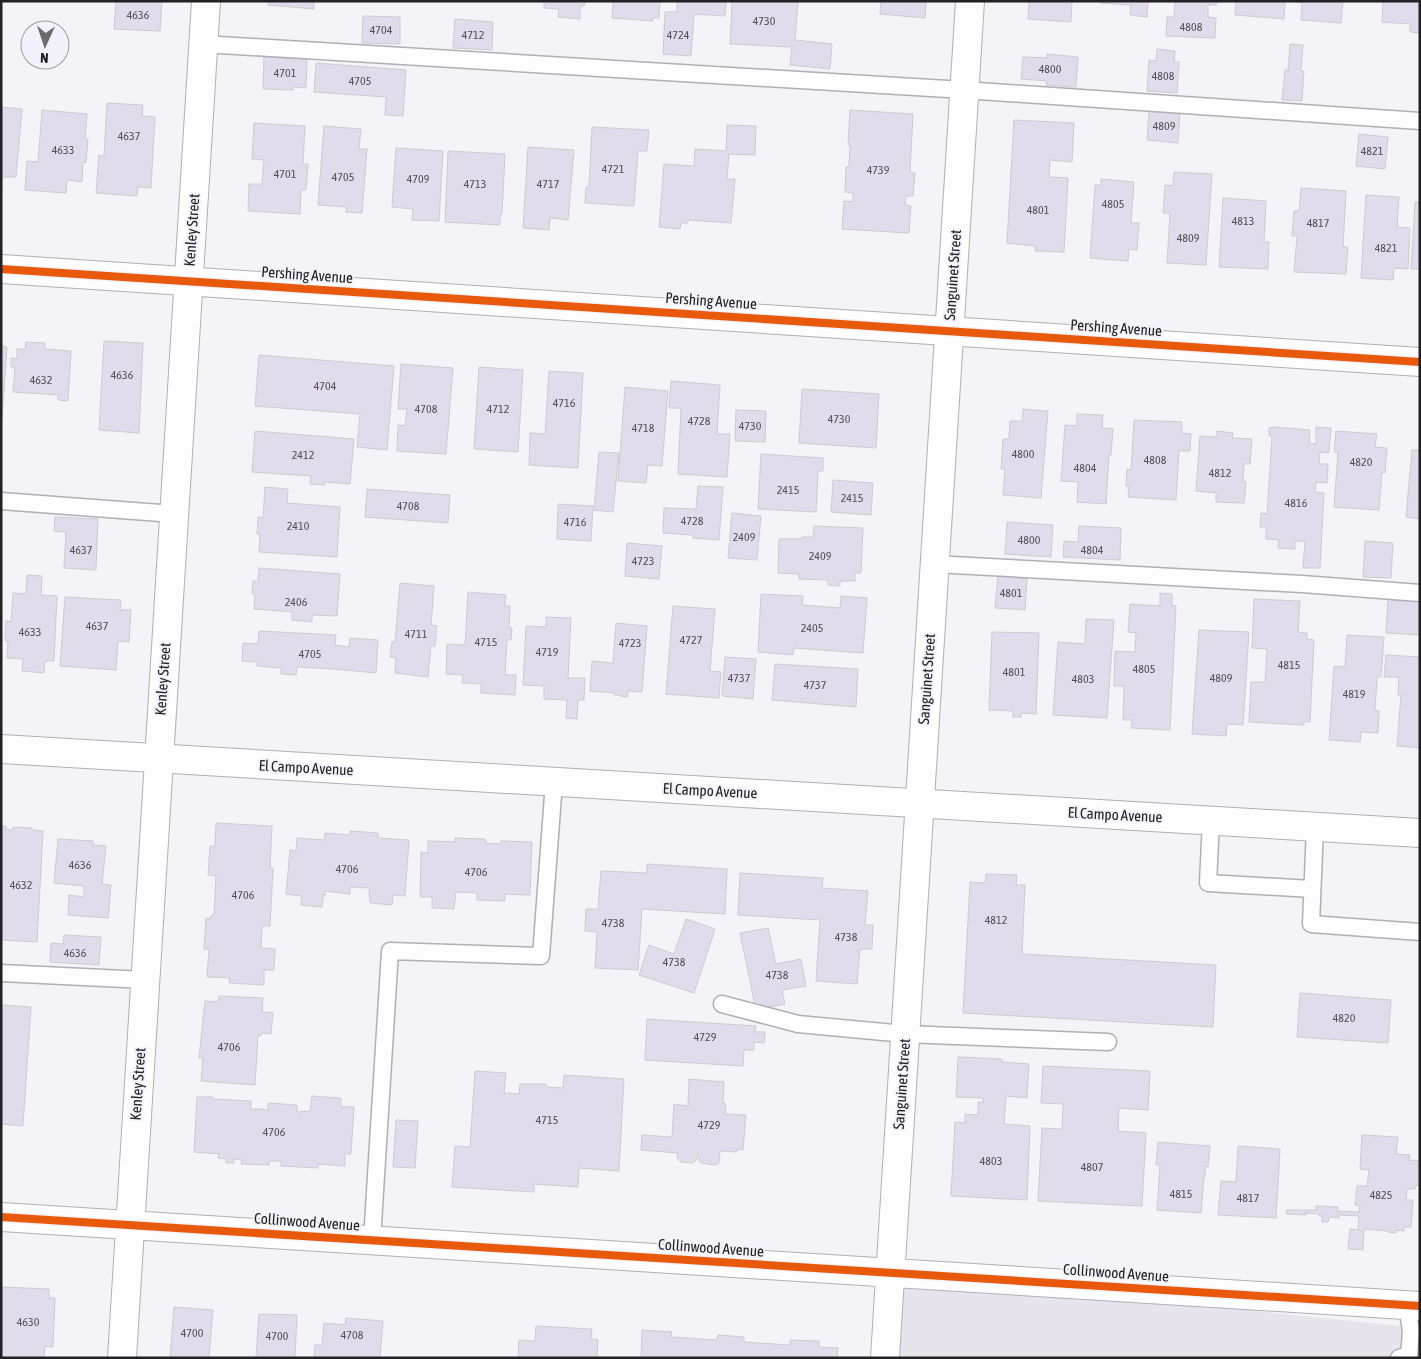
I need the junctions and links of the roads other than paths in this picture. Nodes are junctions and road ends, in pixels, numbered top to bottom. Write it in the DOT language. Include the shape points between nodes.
graph roads {
  1 [pos="206,1"];
  2 [pos="970,1"];
  3 [pos="204,44"];
  4 [pos="964,90"];
  5 [pos="1420,121"];
  6 [pos="1,268"];
  7 [pos="188,281"];
  8 [pos="949,331"];
  9 [pos="1420,362"];
  10 [pos="1,502"];
  11 [pos="174,514"];
  12 [pos="934,564"];
  13 [pos="1420,593"];
  14 [pos="1,749"];
  15 [pos="158,759"];
  16 [pos="554,782"];
  17 [pos="919,803"];
  18 [pos="1211,820"];
  19 [pos="1315,827"];
  20 [pos="1420,833"];
  21 [pos="1312,890"];
  22 [pos="1420,932"];
  23 [pos="1,973"];
  24 [pos="145,980"];
  25 [pos="722,1004"];
  26 [pos="905,1034"];
  27 [pos="1108,1042"];
  28 [pos="1,1217"];
  29 [pos="129,1225"];
  30 [pos="372,1240"];
  31 [pos="890,1273"];
  32 [pos="1414,1306"];
  33 [pos="122,1358"];
  34 [pos="885,1358"];
  35 [pos="1399,1358"];
  1 -- 3 [label="street, Kenley Street"];
  2 -- 4 [label="street, Sanguinet Street"];
  3 -- 4 [label="lane"];
  3 -- 7 [label="street, Kenley Street"];
  4 -- 5 [label="lane"];
  4 -- 8 [label="street, Sanguinet Street"];
  6 -- 7 [label="street, Pershing Avenue"];
  7 -- 8 [label="street, Pershing Avenue"];
  7 -- 11 [label="street, Kenley Street"];
  8 -- 9 [label="street, Pershing Avenue"];
  8 -- 12 [label="street, Sanguinet Street"];
  10 -- 11 [label="lane"];
  11 -- 15 [label="street, Kenley Street"];
  12 -- 13 [label="lane"];
  12 -- 17 [label="street, Sanguinet Street"];
  14 -- 15 [label="street, El Campo Avenue"];
  15 -- 16 [label="street, El Campo Avenue"];
  15 -- 24 [label="street, Kenley Street"];
  16 -- 17 [label="street, El Campo Avenue"];
  16 -- 30 [label="lane" via="541,956 390,951"];
  17 -- 18 [label="street, El Campo Avenue"];
  17 -- 26 [label="street, Sanguinet Street"];
  18 -- 19 [label="street, El Campo Avenue"];
  18 -- 21 [label="lane" via="1208,883"];
  19 -- 20 [label="street, El Campo Avenue"];
  19 -- 21 [label="lane"];
  21 -- 22 [label="lane" via="1311,924"];
  23 -- 24 [label="lane"];
  24 -- 29 [label="street, Kenley Street"];
  25 -- 26 [label="lane" via="798,1024"];
  26 -- 27 [label="lane"];
  26 -- 31 [label="street, Sanguinet Street"];
  28 -- 29 [label="street, Collinwood Avenue"];
  29 -- 30 [label="street, Collinwood Avenue"];
  29 -- 33 [label="street, Kenley Street"];
  30 -- 31 [label="street, Collinwood Avenue"];
  31 -- 32 [label="street, Collinwood Avenue"];
  31 -- 34 [label="street, Sanguinet Street"];
  32 -- 35 [label="lane" via="1409,1355"];
}
